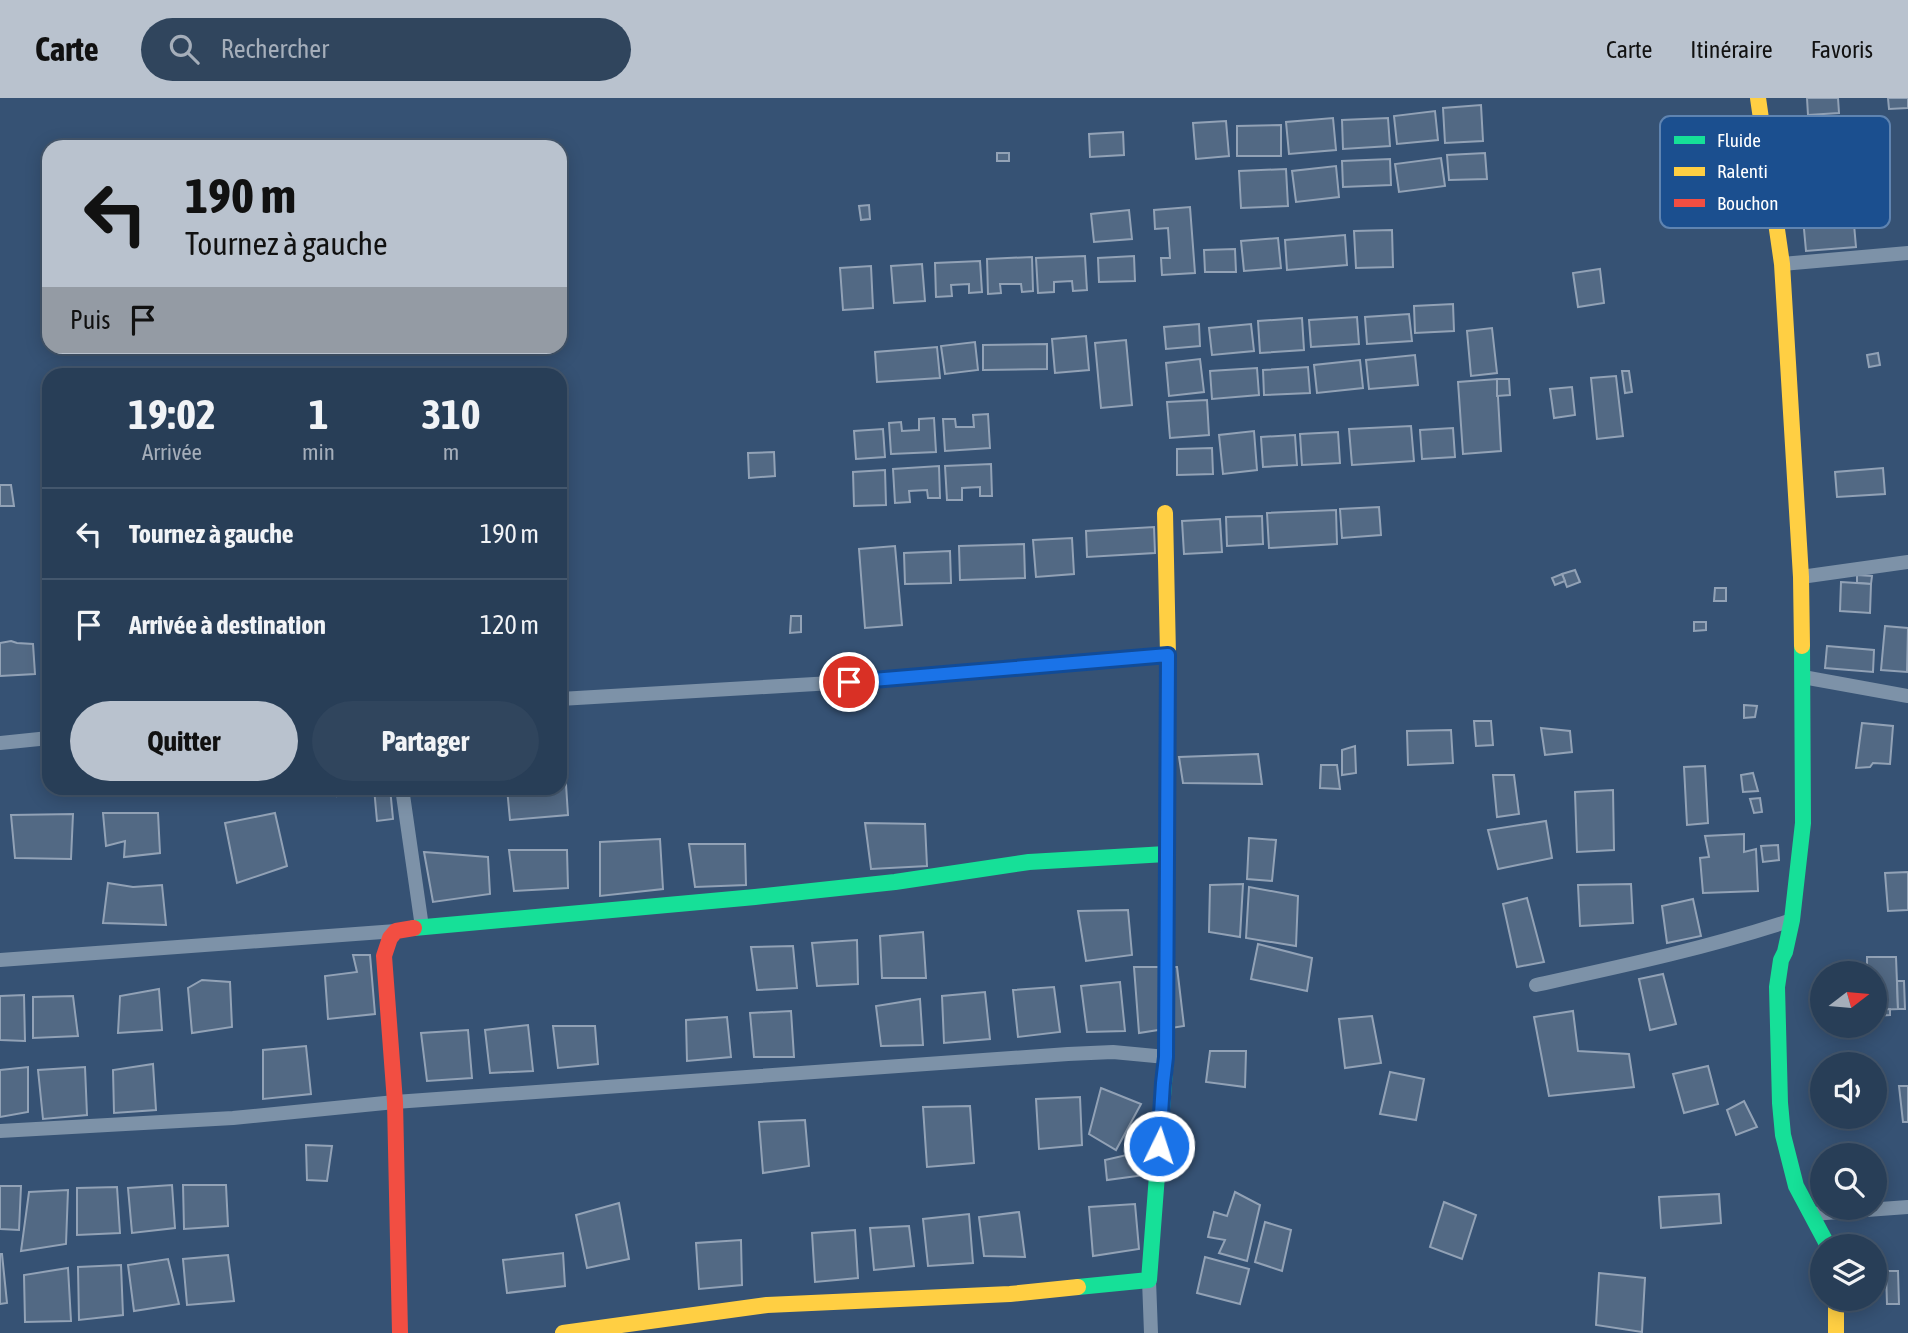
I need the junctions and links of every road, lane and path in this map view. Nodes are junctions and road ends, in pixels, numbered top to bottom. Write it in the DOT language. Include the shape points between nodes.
graph roads {
  1 [pos="1758,98"];
  2 [pos="1761,116"];
  3 [pos="1777,228"];
  4 [pos="1908,253"];
  5 [pos="1782,264"];
  6 [pos="1165,513"];
  7 [pos="1908,562"];
  8 [pos="1801,577"];
  9 [pos="1168,655"];
  10 [pos="1803,677"];
  11 [pos="1908,696"];
  12 [pos="567,699"];
  13 [pos="42,739"];
  14 [pos="0,743"];
  15 [pos="403,795"];
  16 [pos="1166,854"];
  17 [pos="1792,920"];
  18 [pos="422,927"];
  19 [pos="396,931"];
  20 [pos="0,960"];
  21 [pos="1536,985"];
  22 [pos="1166,1057"];
  23 [pos="394,1102"];
  24 [pos="0,1131"];
  25 [pos="1908,1207"];
  26 [pos="1887,1209"];
  27 [pos="1810,1210"];
  28 [pos="1149,1280"];
  29 [pos="1836,1311"];
  30 [pos="400,1333"];
  31 [pos="563,1333"];
  32 [pos="1151,1333"];
  33 [pos="1836,1333"];
  1 -- 2 [label="street"];
  3 -- 5 [label="street"];
  4 -- 5 [label="street"];
  5 -- 8 [label="street"];
  6 -- 9 [label="street"];
  7 -- 8 [label="street"];
  8 -- 10 [label="street"];
  9 -- 12 [label="street" via="849,682"];
  9 -- 16 [label="street"];
  10 -- 11 [label="street"];
  10 -- 17 [label="street" via="1803,823"];
  13 -- 14 [label="street"];
  15 -- 18 [label="street"];
  16 -- 18 [label="street" via="1029,862 793,893"];
  16 -- 22 [label="street"];
  17 -- 21 [label="street" via="1666,957"];
  17 -- 27 [label="street" via="1777,986 1780,1103 1796,1186"];
  18 -- 19 [label="street"];
  19 -- 20 [label="street"];
  19 -- 23 [label="street" via="384,956"];
  22 -- 23 [label="street" via="1068,1054"];
  22 -- 28 [label="street"];
  23 -- 24 [label="street" via="233,1118"];
  23 -- 30 [label="street"];
  25 -- 26 [label="street"];
  28 -- 31 [label="street" via="1010,1294 767,1306"];
  28 -- 32 [label="street"];
  29 -- 33 [label="street"];
}
